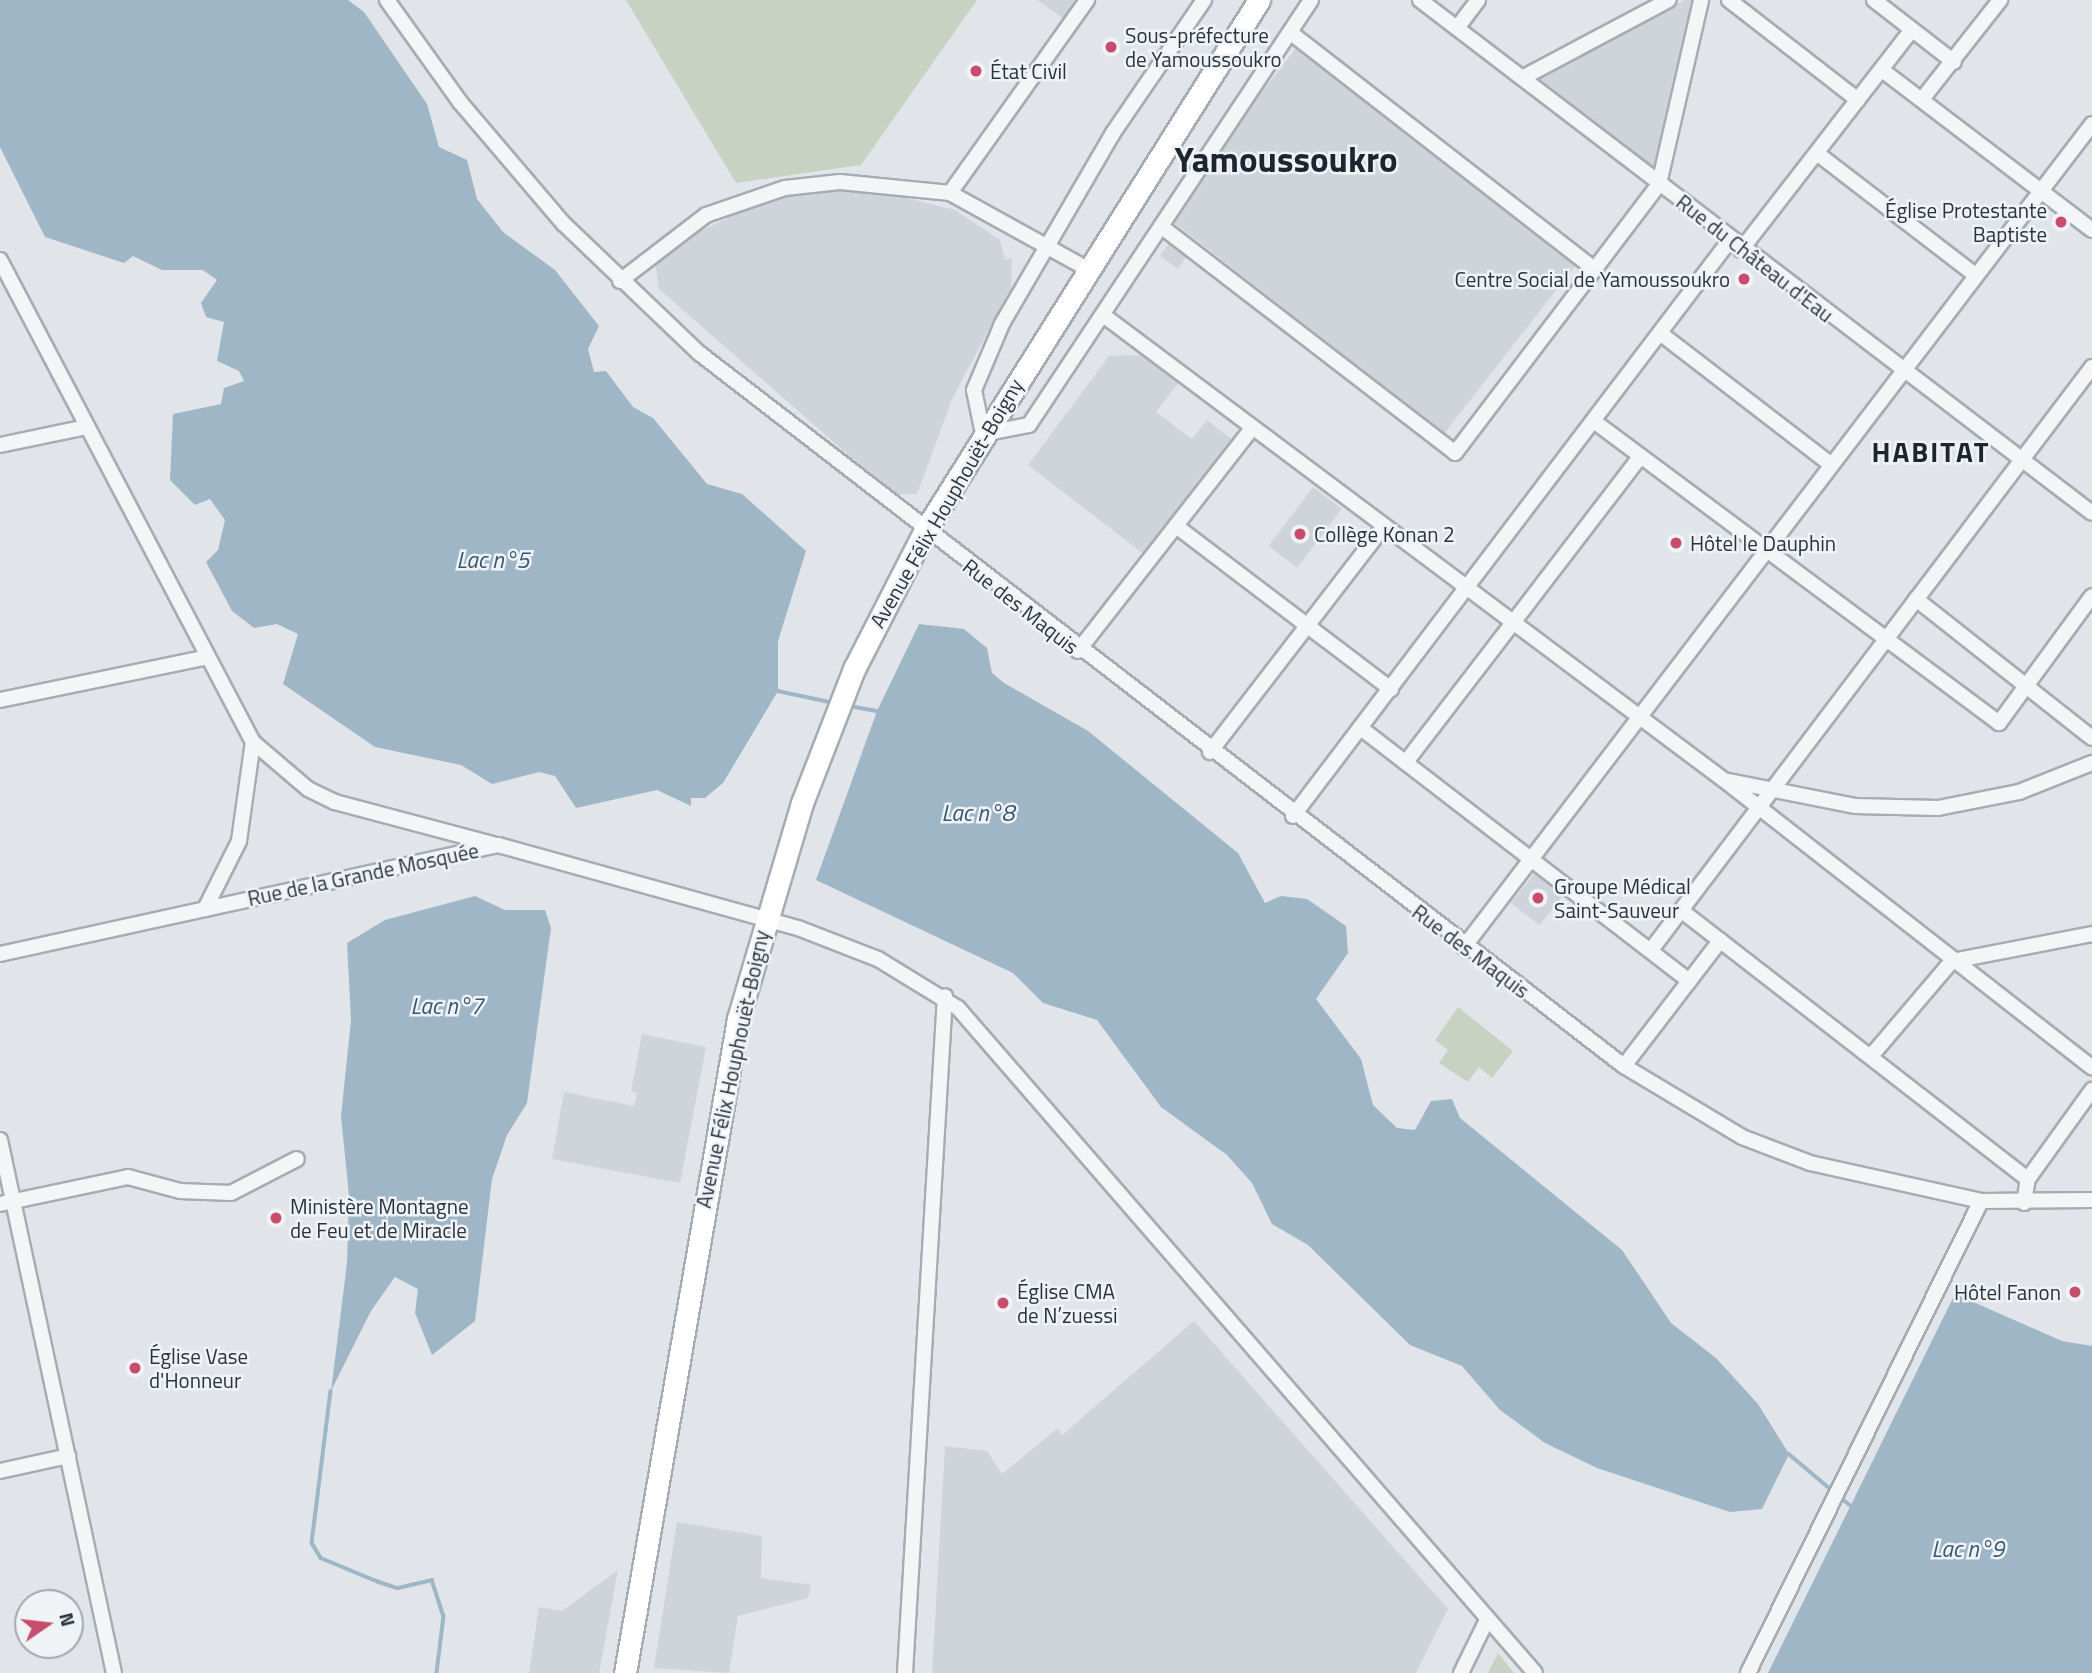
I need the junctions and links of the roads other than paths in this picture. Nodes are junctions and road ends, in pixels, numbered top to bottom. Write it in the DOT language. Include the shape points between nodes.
graph roads {
  1 [pos="387,0"];
  2 [pos="394,0"];
  3 [pos="1087,0"];
  4 [pos="1204,0"];
  5 [pos="1259,0"];
  6 [pos="1420,0"];
  7 [pos="1478,0"];
  8 [pos="1669,0"];
  9 [pos="1701,0"];
  10 [pos="1729,0"];
  11 [pos="1874,0"];
  12 [pos="2000,0"];
  13 [pos="1311,1"];
  14 [pos="398,19"];
  15 [pos="1457,28"];
  16 [pos="1911,31"];
  17 [pos="1290,33"];
  18 [pos="1954,62"];
  19 [pos="1882,70"];
  20 [pos="1522,78"];
  21 [pos="1923,98"];
  22 [pos="1858,100"];
  23 [pos="2092,124"];
  24 [pos="1818,154"];
  25 [pos="1659,184"];
  26 [pos="2039,189"];
  27 [pos="950,193"];
  28 [pos="1162,227"];
  29 [pos="2092,230"];
  30 [pos="1047,244"];
  31 [pos="1735,245"];
  32 [pos="0,260"];
  33 [pos="1086,268"];
  34 [pos="1595,270"];
  35 [pos="1975,275"];
  36 [pos="620,281"];
  37 [pos="1103,315"];
  38 [pos="1660,333"];
  39 [pos="2092,368"];
  40 [pos="1904,372"];
  41 [pos="1595,422"];
  42 [pos="86,427"];
  43 [pos="1252,428"];
  44 [pos="983,434"];
  45 [pos="0,445"];
  46 [pos="1640,457"];
  47 [pos="2021,461"];
  48 [pos="1830,464"];
  49 [pos="2092,513"];
  50 [pos="1176,526"];
  51 [pos="1383,527"];
  52 [pos="924,532"];
  53 [pos="1766,549"];
  54 [pos="1465,590"];
  55 [pos="2092,596"];
  56 [pos="1916,599"];
  57 [pos="1510,623"];
  58 [pos="1309,625"];
  59 [pos="1884,641"];
  60 [pos="1078,651"];
  61 [pos="203,658"];
  62 [pos="2026,684"];
  63 [pos="1391,689"];
  64 [pos="0,700"];
  65 [pos="1639,719"];
  66 [pos="1362,729"];
  67 [pos="2092,738"];
  68 [pos="253,742"];
  69 [pos="1210,751"];
  70 [pos="1406,762"];
  71 [pos="2092,763"];
  72 [pos="1724,780"];
  73 [pos="1772,792"];
  74 [pos="1759,810"];
  75 [pos="1293,816"];
  76 [pos="498,845"];
  77 [pos="1531,857"];
  78 [pos="205,909"];
  79 [pos="1682,911"];
  80 [pos="764,918"];
  81 [pos="2092,934"];
  82 [pos="1720,941"];
  83 [pos="1464,947"];
  84 [pos="1651,950"];
  85 [pos="0,954"];
  86 [pos="1952,961"];
  87 [pos="1689,981"];
  88 [pos="946,996"];
  89 [pos="1872,1055"];
  90 [pos="1624,1066"];
  91 [pos="2092,1068"];
  92 [pos="2092,1090"];
  93 [pos="0,1140"];
  94 [pos="297,1159"];
  95 [pos="2028,1178"];
  96 [pos="2092,1200"];
  97 [pos="1981,1201"];
  98 [pos="7,1203"];
  99 [pos="2024,1203"];
  100 [pos="68,1456"];
  101 [pos="0,1471"];
  102 [pos="1487,1620"];
  103 [pos="114,1673"];
  104 [pos="625,1673"];
  105 [pos="905,1673"];
  106 [pos="1461,1673"];
  107 [pos="1535,1673"];
  108 [pos="1748,1673"];
  1 -- 14 [label="street, Rue des Maquis"];
  2 -- 14 [label="street"];
  3 -- 27 [label="street"];
  4 -- 30 [label="street"];
  5 -- 33 [label="highway, Avenue Félix Houphouët-Boigny"];
  6 -- 15 [label="street, Rue du Château d'Eau"];
  7 -- 15 [label="street"];
  8 -- 20 [label="street"];
  9 -- 25 [label="street"];
  10 -- 22 [label="street"];
  11 -- 16 [label="street"];
  12 -- 18 [label="street"];
  13 -- 17 [label="street"];
  14 -- 36 [label="street, Rue des Maquis" via="514,168"];
  15 -- 20 [label="street, Rue du Château d'Eau"];
  16 -- 18 [label="street"];
  16 -- 19 [label="street"];
  17 -- 28 [label="street"];
  17 -- 34 [label="street"];
  18 -- 21 [label="street"];
  19 -- 21 [label="street"];
  19 -- 22 [label="street"];
  20 -- 25 [label="street, Rue du Château d'Eau"];
  21 -- 26 [label="street"];
  22 -- 24 [label="street"];
  23 -- 26 [label="street"];
  24 -- 31 [label="street"];
  24 -- 35 [label="street"];
  25 -- 31 [label="street, Rue du Château d'Eau"];
  25 -- 34 [label="street"];
  26 -- 29 [label="street"];
  26 -- 35 [label="street"];
  27 -- 30 [label="street"];
  27 -- 36 [label="street" via="867,182 768,192 678,231"];
  28 -- 34 [label="street" via="1455,453"];
  28 -- 37 [label="street"];
  30 -- 33 [label="street"];
  30 -- 44 [label="street" via="977,374 973,404"];
  31 -- 38 [label="street"];
  31 -- 40 [label="street, Rue du Château d'Eau"];
  32 -- 42 [label="street"];
  33 -- 44 [label="highway, Avenue Félix Houphouët-Boigny"];
  35 -- 40 [label="street"];
  36 -- 52 [label="street, Rue des Maquis" via="699,353"];
  37 -- 43 [label="street"];
  37 -- 44 [label="street" via="1029,425"];
  38 -- 41 [label="street"];
  38 -- 48 [label="street"];
  39 -- 47 [label="street"];
  40 -- 47 [label="street, Rue du Château d'Eau"];
  40 -- 48 [label="street"];
  41 -- 46 [label="street"];
  41 -- 54 [label="street"];
  42 -- 45 [label="street"];
  42 -- 61 [label="street"];
  43 -- 50 [label="street"];
  43 -- 51 [label="street"];
  44 -- 52 [label="highway, Avenue Félix Houphouët-Boigny"];
  46 -- 53 [label="street"];
  46 -- 57 [label="street"];
  47 -- 49 [label="street, Rue du Château d'Eau"];
  47 -- 56 [label="street"];
  48 -- 53 [label="street"];
  50 -- 58 [label="street"];
  50 -- 60 [label="street"];
  51 -- 54 [label="street"];
  51 -- 58 [label="street"];
  52 -- 60 [label="street, Rue des Maquis"];
  52 -- 80 [label="highway, Avenue Félix Houphouët-Boigny" via="854,670"];
  53 -- 59 [label="street"];
  53 -- 65 [label="street"];
  54 -- 57 [label="street"];
  54 -- 63 [label="street"];
  55 -- 62 [label="street"];
  56 -- 59 [label="street"];
  56 -- 62 [label="street"];
  57 -- 65 [label="street"];
  57 -- 70 [label="street"];
  58 -- 63 [label="street"];
  58 -- 69 [label="street"];
  59 -- 62 [label="street" via="1999,723"];
  59 -- 73 [label="street"];
  60 -- 69 [label="street, Rue des Maquis"];
  61 -- 64 [label="street"];
  61 -- 68 [label="street"];
  62 -- 67 [label="street"];
  63 -- 66 [label="street"];
  65 -- 72 [label="street"];
  65 -- 77 [label="street"];
  66 -- 70 [label="street"];
  66 -- 75 [label="street"];
  68 -- 76 [label="street" via="308,789 335,802"];
  68 -- 78 [label="street" via="239,841"];
  69 -- 75 [label="street, Rue des Maquis"];
  70 -- 77 [label="street"];
  71 -- 73 [label="street" via="2019,792 1938,808 1891,809"];
  72 -- 73 [label="street"];
  72 -- 74 [label="street"];
  73 -- 74 [label="street"];
  74 -- 79 [label="street"];
  74 -- 86 [label="street"];
  75 -- 83 [label="street, Rue des Maquis"];
  76 -- 78 [label="street, Rue de la Grande Mosquée"];
  76 -- 80 [label="street, Rue de la Grande Mosquée"];
  77 -- 83 [label="street"];
  77 -- 84 [label="street"];
  78 -- 85 [label="street, Rue de la Grande Mosquée"];
  79 -- 82 [label="street"];
  79 -- 84 [label="street"];
  80 -- 88 [label="street, Rue de la Grande Mosquée" via="831,938"];
  80 -- 104 [label="highway, Avenue Félix Houphouët-Boigny" via="707,1186"];
  81 -- 86 [label="street"];
  82 -- 87 [label="street"];
  82 -- 89 [label="street"];
  83 -- 90 [label="street, Rue des Maquis"];
  84 -- 87 [label="street"];
  86 -- 89 [label="street"];
  86 -- 91 [label="street"];
  87 -- 90 [label="street"];
  88 -- 102 [label="street"];
  88 -- 105 [label="street"];
  89 -- 95 [label="street"];
  90 -- 97 [label="street, Rue des Maquis" via="1767,1149 1851,1175"];
  92 -- 95 [label="street"];
  93 -- 98 [label="street"];
  94 -- 98 [label="street" via="231,1193 180,1191 128,1177"];
  95 -- 99 [label="street"];
  96 -- 99 [label="street, Rue des Maquis"];
  97 -- 99 [label="street, Rue des Maquis"];
  97 -- 108 [label="street"];
  98 -- 100 [label="street"];
  100 -- 101 [label="street"];
  100 -- 103 [label="street"];
  102 -- 106 [label="street"];
  102 -- 107 [label="street"];
}
